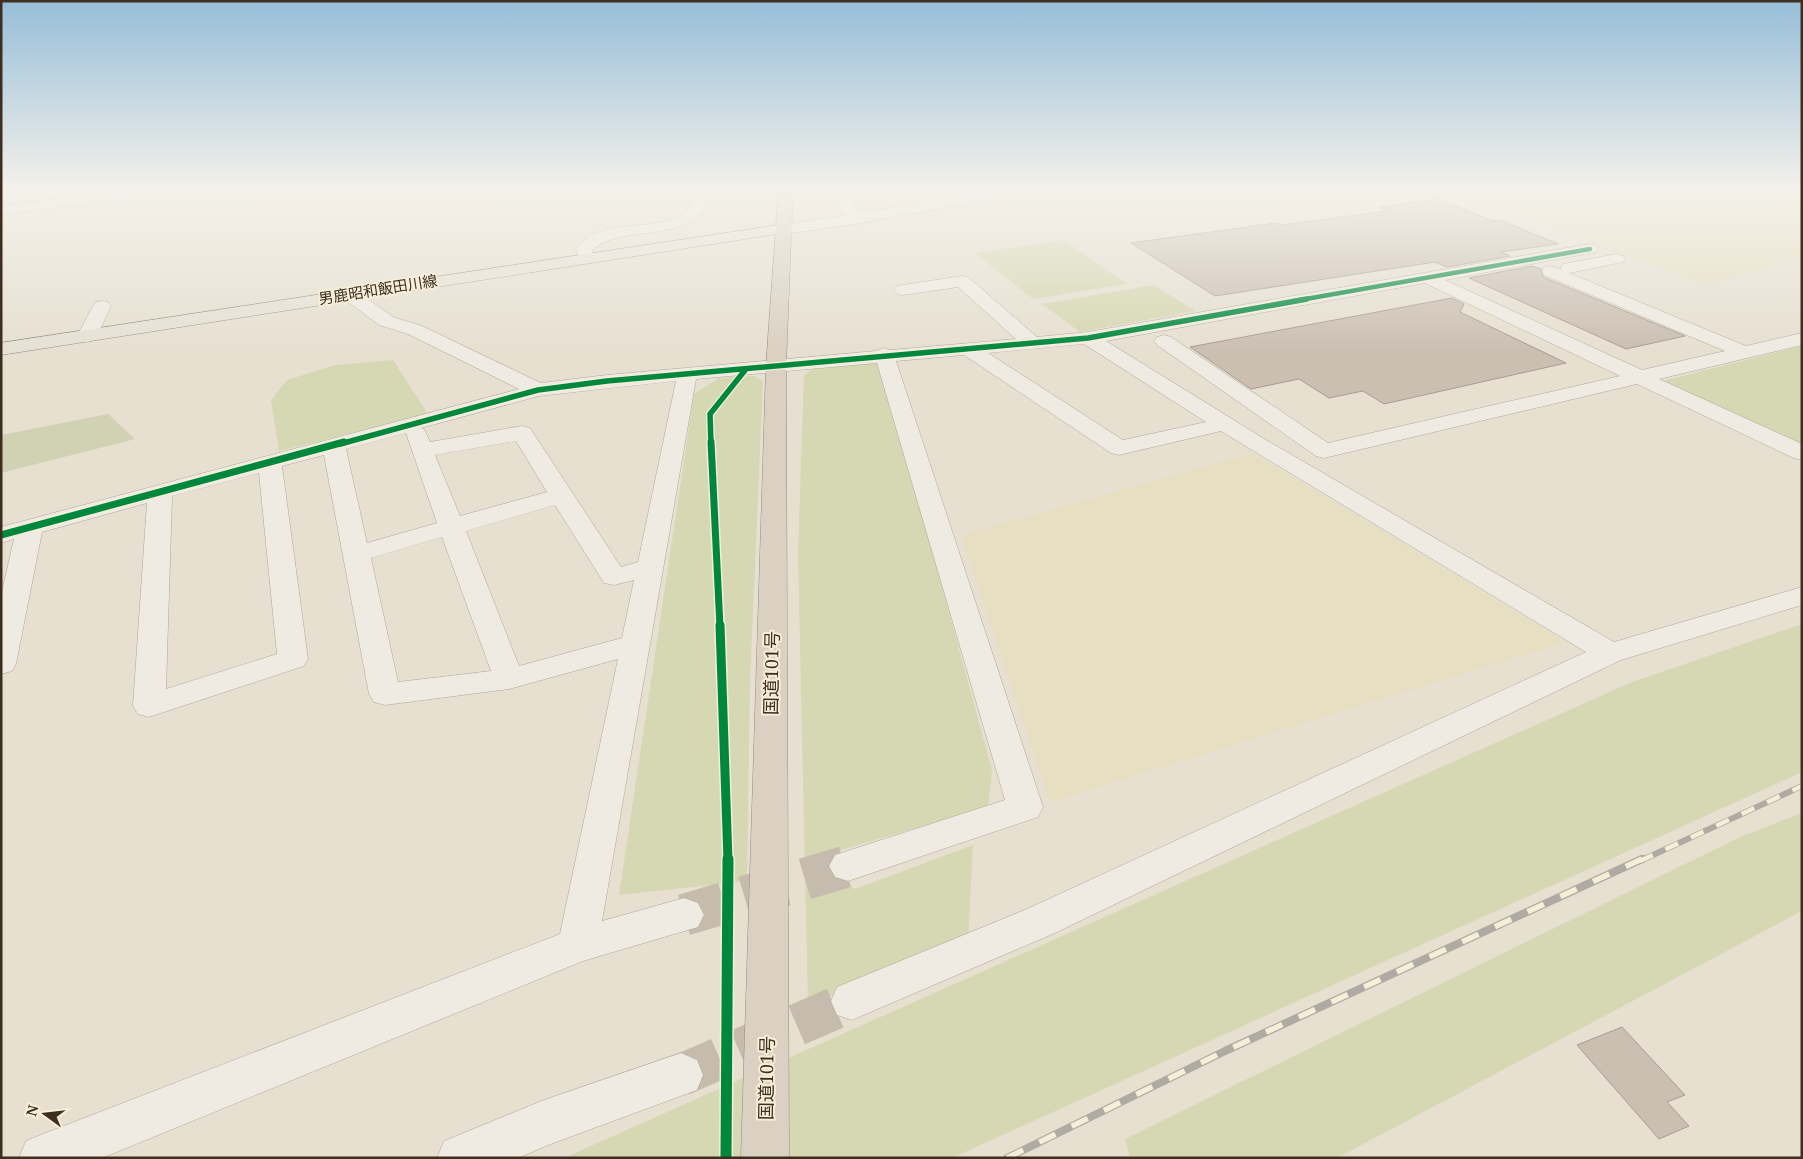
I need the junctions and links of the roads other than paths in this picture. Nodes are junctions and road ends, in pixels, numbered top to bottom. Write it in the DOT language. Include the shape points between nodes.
graph roads {
  1 [pos="590,242"];
  2 [pos="698,242"];
  3 [pos="784,242"];
  4 [pos="1590,248"];
  5 [pos="586,259"];
  6 [pos="1616,259"];
  7 [pos="1550,271"];
  8 [pos="1427,278"];
  9 [pos="1451,289"];
  10 [pos="903,290"];
  11 [pos="349,294"];
  12 [pos="102,306"];
  13 [pos="86,336"];
  14 [pos="1088,338"];
  15 [pos="1802,339"];
  16 [pos="1031,342"];
  17 [pos="967,348"];
  18 [pos="1,349"];
  19 [pos="1746,353"];
  20 [pos="884,354"];
  21 [pos="776,366"];
  22 [pos="687,374"];
  23 [pos="1639,377"];
  24 [pos="538,390"];
  25 [pos="1224,424"];
  26 [pos="412,425"];
  27 [pos="334,444"];
  28 [pos="422,450"];
  29 [pos="1802,454"];
  30 [pos="270,462"];
  31 [pos="160,493"];
  32 [pos="562,495"];
  33 [pos="30,527"];
  34 [pos="452,528"];
  35 [pos="1,535"];
  36 [pos="356,554"];
  37 [pos="650,567"];
  38 [pos="1802,596"];
  39 [pos="636,644"];
  40 [pos="3,650"];
  41 [pos="1610,653"];
  42 [pos="509,679"];
  43 [pos="848,866"];
  44 [pos="684,915"];
  45 [pos="578,945"];
  46 [pos="852,1001"];
  47 [pos="681,1075"];
  48 [pos="766,1148"];
  49 [pos="43,1158"];
  50 [pos="460,1158"];
  1 -- 5 [label="street" via="584,248"];
  2 -- 5 [label="main road, 男鹿昭和飯田川線"];
  3 -- 21 [label="highway, 国道101号"];
  4 -- 8 [label="street"];
  5 -- 11 [label="main road, 男鹿昭和飯田川線"];
  6 -- 7 [label="street"];
  7 -- 9 [label="street"];
  7 -- 19 [label="street"];
  8 -- 9 [label="street"];
  8 -- 14 [label="street"];
  9 -- 23 [label="street"];
  9 -- 23 [label="street" via="1164,341 1324,451"];
  10 -- 16 [label="street" via="962,281"];
  11 -- 13 [label="main road, 男鹿昭和飯田川線"];
  11 -- 24 [label="street" via="386,320 415,330"];
  12 -- 13 [label="street"];
  13 -- 18 [label="main road, 男鹿昭和飯田川線"];
  14 -- 16 [label="street"];
  14 -- 25 [label="street"];
  15 -- 19 [label="street"];
  16 -- 17 [label="street"];
  17 -- 20 [label="street"];
  17 -- 25 [label="street" via="1119,448"];
  19 -- 23 [label="street"];
  20 -- 21 [label="street"];
  20 -- 43 [label="street" via="1025,807"];
  21 -- 22 [label="street"];
  21 -- 48 [label="highway, 国道101号"];
  22 -- 24 [label="street"];
  22 -- 37 [label="street"];
  23 -- 29 [label="street"];
  24 -- 26 [label="street"];
  25 -- 41 [label="street"];
  26 -- 27 [label="street"];
  26 -- 28 [label="street"];
  27 -- 30 [label="street"];
  27 -- 36 [label="street"];
  28 -- 32 [label="street" via="522,432"];
  28 -- 34 [label="street"];
  30 -- 31 [label="street"];
  30 -- 31 [label="street" via="293,659 149,706"];
  31 -- 33 [label="street"];
  32 -- 34 [label="street"];
  32 -- 37 [label="street" via="614,577"];
  33 -- 35 [label="street"];
  33 -- 40 [label="street"];
  34 -- 36 [label="street"];
  34 -- 42 [label="street"];
  36 -- 42 [label="street" via="385,694"];
  37 -- 39 [label="street"];
  38 -- 41 [label="street"];
  39 -- 42 [label="street"];
  39 -- 45 [label="street"];
  41 -- 46 [label="street" via="1041,921"];
  44 -- 45 [label="street"];
  45 -- 49 [label="street"];
  47 -- 50 [label="street" via="544,1123"];
}
